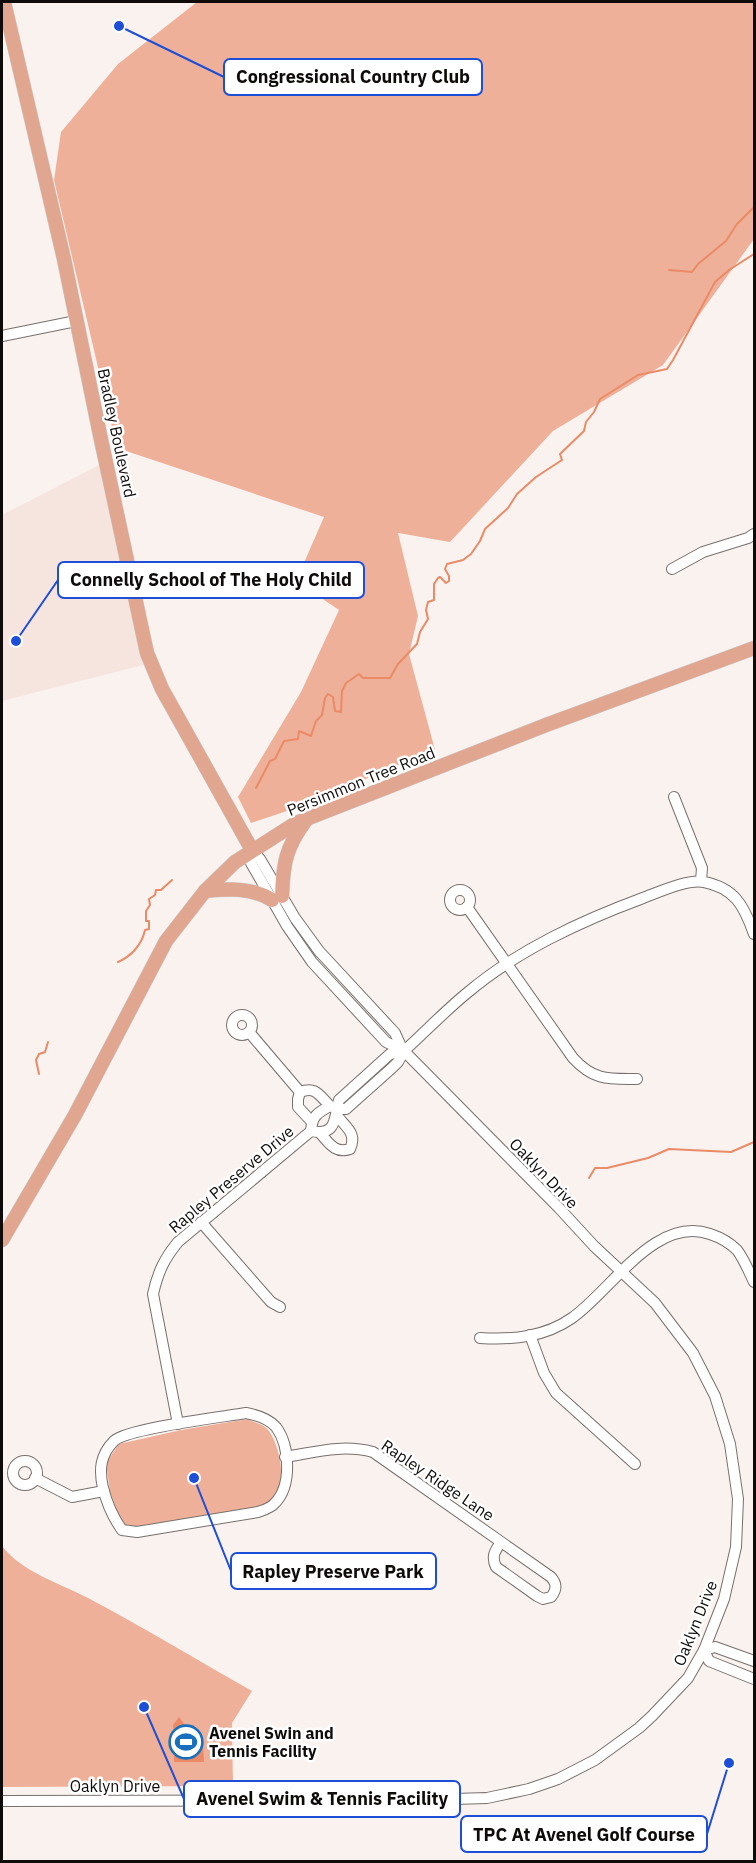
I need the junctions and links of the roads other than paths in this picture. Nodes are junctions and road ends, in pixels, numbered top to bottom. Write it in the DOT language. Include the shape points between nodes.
graph roads {
  1 [pos="4,2"];
  2 [pos="76,321"];
  3 [pos="2,336"];
  4 [pos="754,534"];
  5 [pos="672,569"];
  6 [pos="754,648"];
  7 [pos="674,797"];
  8 [pos="306,819"];
  9 [pos="252,850"];
  10 [pos="701,881"];
  11 [pos="205,891"];
  12 [pos="277,898"];
  13 [pos="467,907"];
  14 [pos="754,934"];
  15 [pos="507,964"];
  16 [pos="249,1032"];
  17 [pos="404,1051"];
  18 [pos="637,1079"];
  19 [pos="300,1092"];
  20 [pos="335,1110"];
  21 [pos="314,1129"];
  22 [pos="201,1222"];
  23 [pos="2,1240"];
  24 [pos="621,1273"];
  25 [pos="754,1282"];
  26 [pos="280,1307"];
  27 [pos="530,1335"];
  28 [pos="480,1338"];
  29 [pos="178,1425"];
  30 [pos="285,1457"];
  31 [pos="636,1464"];
  32 [pos="35,1478"];
  33 [pos="104,1491"];
  34 [pos="501,1542"];
  35 [pos="704,1650"];
  36 [pos="754,1661"];
  37 [pos="754,1679"];
  38 [pos="2,1802"];
  1 -- 2 [label="main road, Bradley Boulevard"];
  2 -- 3 [label="street"];
  2 -- 9 [label="main road, Bradley Boulevard" via="147,653 162,689"];
  4 -- 5 [label="street" via="703,552"];
  6 -- 8 [label="main road, Persimmon Tree Road"];
  7 -- 10 [label="street" via="702,868"];
  8 -- 9 [label="main road, Persimmon Tree Road"];
  8 -- 12 [label="main road" via="293,837"];
  9 -- 11 [label="main road, Persimmon Tree Road"];
  9 -- 12 [label="street, Oaklyn Drive" via="251,863"];
  10 -- 14 [label="street" via="735,896"];
  10 -- 15 [label="street, Rapley Preserve Drive" via="672,886 610,910 549,938"];
  11 -- 12 [label="main road" via="232,888"];
  11 -- 23 [label="main road, Persimmon Tree Road" via="166,941 75,1115"];
  12 -- 17 [label="street, Oaklyn Drive" via="312,962 386,1042"];
  13 -- 15 [label="street"];
  15 -- 17 [label="street, Rapley Preserve Drive" via="468,992"];
  15 -- 18 [label="street" via="582,1068 603,1079"];
  16 -- 19 [label="street"];
  17 -- 20 [label="street, Rapley Preserve Drive" via="390,1054 339,1100"];
  17 -- 24 [label="street, Oaklyn Drive"];
  19 -- 20 [label="street" via="315,1090"];
  19 -- 21 [label="street" via="298,1107"];
  20 -- 21 [label="street, Rapley Preserve Drive" via="318,1112"];
  20 -- 21 [label="street, Rapley Preserve Drive" via="332,1127"];
  20 -- 21 [label="street" via="353,1134 350,1149 335,1149"];
  21 -- 22 [label="street, Rapley Preserve Drive"];
  22 -- 26 [label="street" via="271,1302"];
  22 -- 29 [label="street, Rapley Preserve Drive" via="165,1257 153,1294"];
  24 -- 25 [label="street" via="659,1240 680,1231 701,1231 720,1237 737,1251"];
  24 -- 27 [label="street" via="571,1319 546,1332"];
  24 -- 35 [label="street, Oaklyn Drive" via="655,1303 693,1353 715,1396 730,1444 738,1499 736,1546 724,1599"];
  27 -- 28 [label="street" via="506,1340"];
  27 -- 31 [label="street" via="556,1393"];
  29 -- 30 [label="street" via="246,1413 261,1416 275,1426 284,1444"];
  29 -- 33 [label="street" via="116,1439 101,1463"];
  30 -- 33 [label="street" via="287,1478 283,1494 273,1506 258,1512 128,1532 114,1519"];
  30 -- 34 [label="street, Rapley Ridge Lane" via="344,1447 373,1452"];
  32 -- 33 [label="street" via="72,1497"];
  34 -- 34 [label="street, Rapley Ridge Lane" via="551,1576 556,1582 551,1597 537,1596 496,1567 494,1552"];
  35 -- 36 [label="street" via="715,1647"];
  35 -- 37 [label="street" via="709,1661"];
  35 -- 38 [label="street, Oaklyn Drive" via="688,1678 639,1728 595,1760 558,1779 487,1798"];
}
